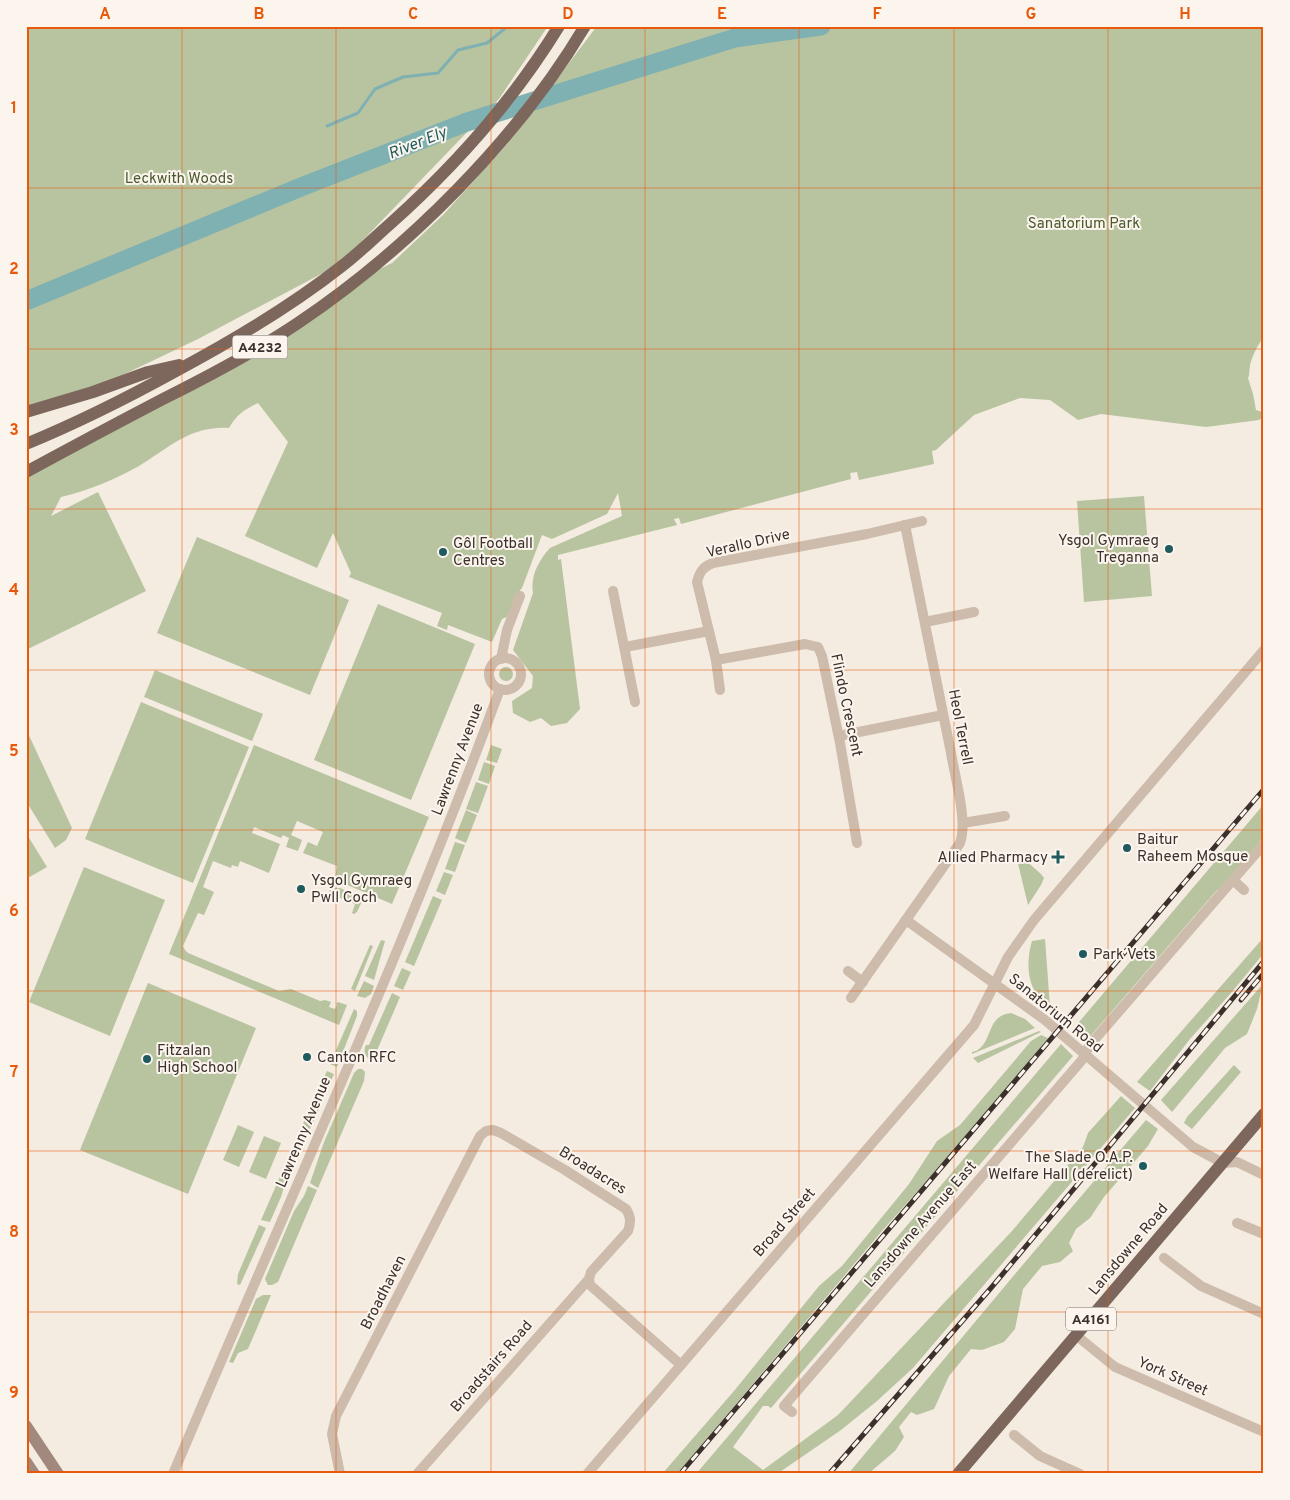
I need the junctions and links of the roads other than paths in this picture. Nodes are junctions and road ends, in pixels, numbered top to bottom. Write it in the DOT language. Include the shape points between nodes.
graph roads {
  1 [pos="559,26"];
  2 [pos="585,26"];
  3 [pos="196,360"];
  4 [pos="26,412"];
  5 [pos="100,432"];
  6 [pos="26,444"];
  7 [pos="26,463"];
  8 [pos="26,472"];
  9 [pos="922,521"];
  10 [pos="906,525"];
  11 [pos="613,591"];
  12 [pos="520,596"];
  13 [pos="974,612"];
  14 [pos="925,622"];
  15 [pos="709,631"];
  16 [pos="625,647"];
  17 [pos="1264,650"];
  18 [pos="501,659"];
  19 [pos="716,660"];
  20 [pos="500,689"];
  21 [pos="720,690"];
  22 [pos="635,702"];
  23 [pos="943,715"];
  24 [pos="839,736"];
  25 [pos="1005,816"];
  26 [pos="963,823"];
  27 [pos="857,843"];
  28 [pos="1264,844"];
  29 [pos="1233,880"];
  30 [pos="1244,890"];
  31 [pos="906,920"];
  32 [pos="848,972"];
  33 [pos="863,982"];
  34 [pos="996,983"];
  35 [pos="851,998"];
  36 [pos="1085,1054"];
  37 [pos="1264,1114"];
  38 [pos="486,1131"];
  39 [pos="1222,1163"];
  40 [pos="1264,1175"];
  41 [pos="1237,1223"];
  42 [pos="1264,1234"];
  43 [pos="1164,1258"];
  44 [pos="589,1279"];
  45 [pos="1264,1314"];
  46 [pos="1077,1336"];
  47 [pos="681,1365"];
  48 [pos="792,1412"];
  49 [pos="26,1426"];
  50 [pos="1264,1432"];
  51 [pos="1014,1435"];
  52 [pos="26,1462"];
  53 [pos="34,1474"];
  54 [pos="58,1474"];
  55 [pos="172,1474"];
  56 [pos="340,1474"];
  57 [pos="416,1474"];
  58 [pos="587,1474"];
  59 [pos="958,1474"];
  60 [pos="1080,1474"];
  1 -- 3 [label="main road, A4232" via="482,132 421,196 342,266 285,308"];
  2 -- 5 [label="main road, A4232" via="567,58 498,145 436,211 361,278 298,324 233,363"];
  3 -- 4 [label="main road" via="148,372"];
  3 -- 6 [label="main road, A4232" via="130,396"];
  5 -- 7 [label="main road, A4232"];
  5 -- 8 [label="main road"];
  9 -- 10 [label="street, Verallo Drive"];
  10 -- 14 [label="street, Heol Terrell"];
  10 -- 15 [label="street, Verallo Drive" via="703,567 698,582"];
  11 -- 16 [label="street"];
  12 -- 18 [label="street, Lawrenny Avenue" via="507,630"];
  13 -- 14 [label="street"];
  14 -- 23 [label="street, Heol Terrell"];
  15 -- 16 [label="street"];
  15 -- 19 [label="street, Verallo Drive"];
  16 -- 22 [label="street"];
  17 -- 34 [label="street, Sanatorium Road" via="1034,920 1014,946"];
  18 -- 20 [label="street, Lawrenny Avenue" via="493,664 490,673 492,683"];
  18 -- 20 [label="street, Lawrenny Avenue" via="512,660 521,672 515,687"];
  19 -- 21 [label="street, Verallo Drive"];
  19 -- 24 [label="street, Flindo Crescent" via="805,644 818,647"];
  20 -- 55 [label="street, Lawrenny Avenue" via="394,961"];
  23 -- 24 [label="street"];
  23 -- 26 [label="street, Heol Terrell"];
  24 -- 27 [label="street, Flindo Crescent"];
  25 -- 26 [label="street"];
  26 -- 31 [label="street, Heol Terrell" via="960,843"];
  28 -- 29 [label="street"];
  29 -- 30 [label="street"];
  29 -- 36 [label="street"];
  31 -- 33 [label="street, Heol Terrell"];
  31 -- 34 [label="street"];
  32 -- 33 [label="street"];
  33 -- 35 [label="street, Heol Terrell"];
  34 -- 36 [label="street, Sanatorium Road"];
  34 -- 47 [label="street, Broad Street" via="974,1025"];
  36 -- 39 [label="street, Sanatorium Road" via="1188,1143"];
  36 -- 48 [label="street, Lansdowne Avenue East" via="784,1406"];
  37 -- 39 [label="main road, Lansdowne Road / A4161"];
  38 -- 44 [label="street, Broadacres" via="493,1130 520,1143 626,1209 631,1223 628,1231 591,1272"];
  38 -- 56 [label="street, Broadhaven" via="480,1136 336,1416 332,1434"];
  39 -- 40 [label="street, Sanatorium Road" via="1237,1162"];
  39 -- 46 [label="main road, Lansdowne Road / A4161"];
  41 -- 42 [label="street"];
  43 -- 45 [label="street" via="1201,1286"];
  44 -- 47 [label="street" via="594,1290"];
  44 -- 57 [label="street, Broadstairs Road"];
  46 -- 50 [label="street, York Street" via="1116,1367"];
  46 -- 59 [label="main road, Lansdowne Road / A4161"];
  47 -- 58 [label="street, Broad Street"];
  49 -- 54 [label="main road"];
  51 -- 60 [label="street" via="1040,1456"];
  52 -- 53 [label="main road"];
}
